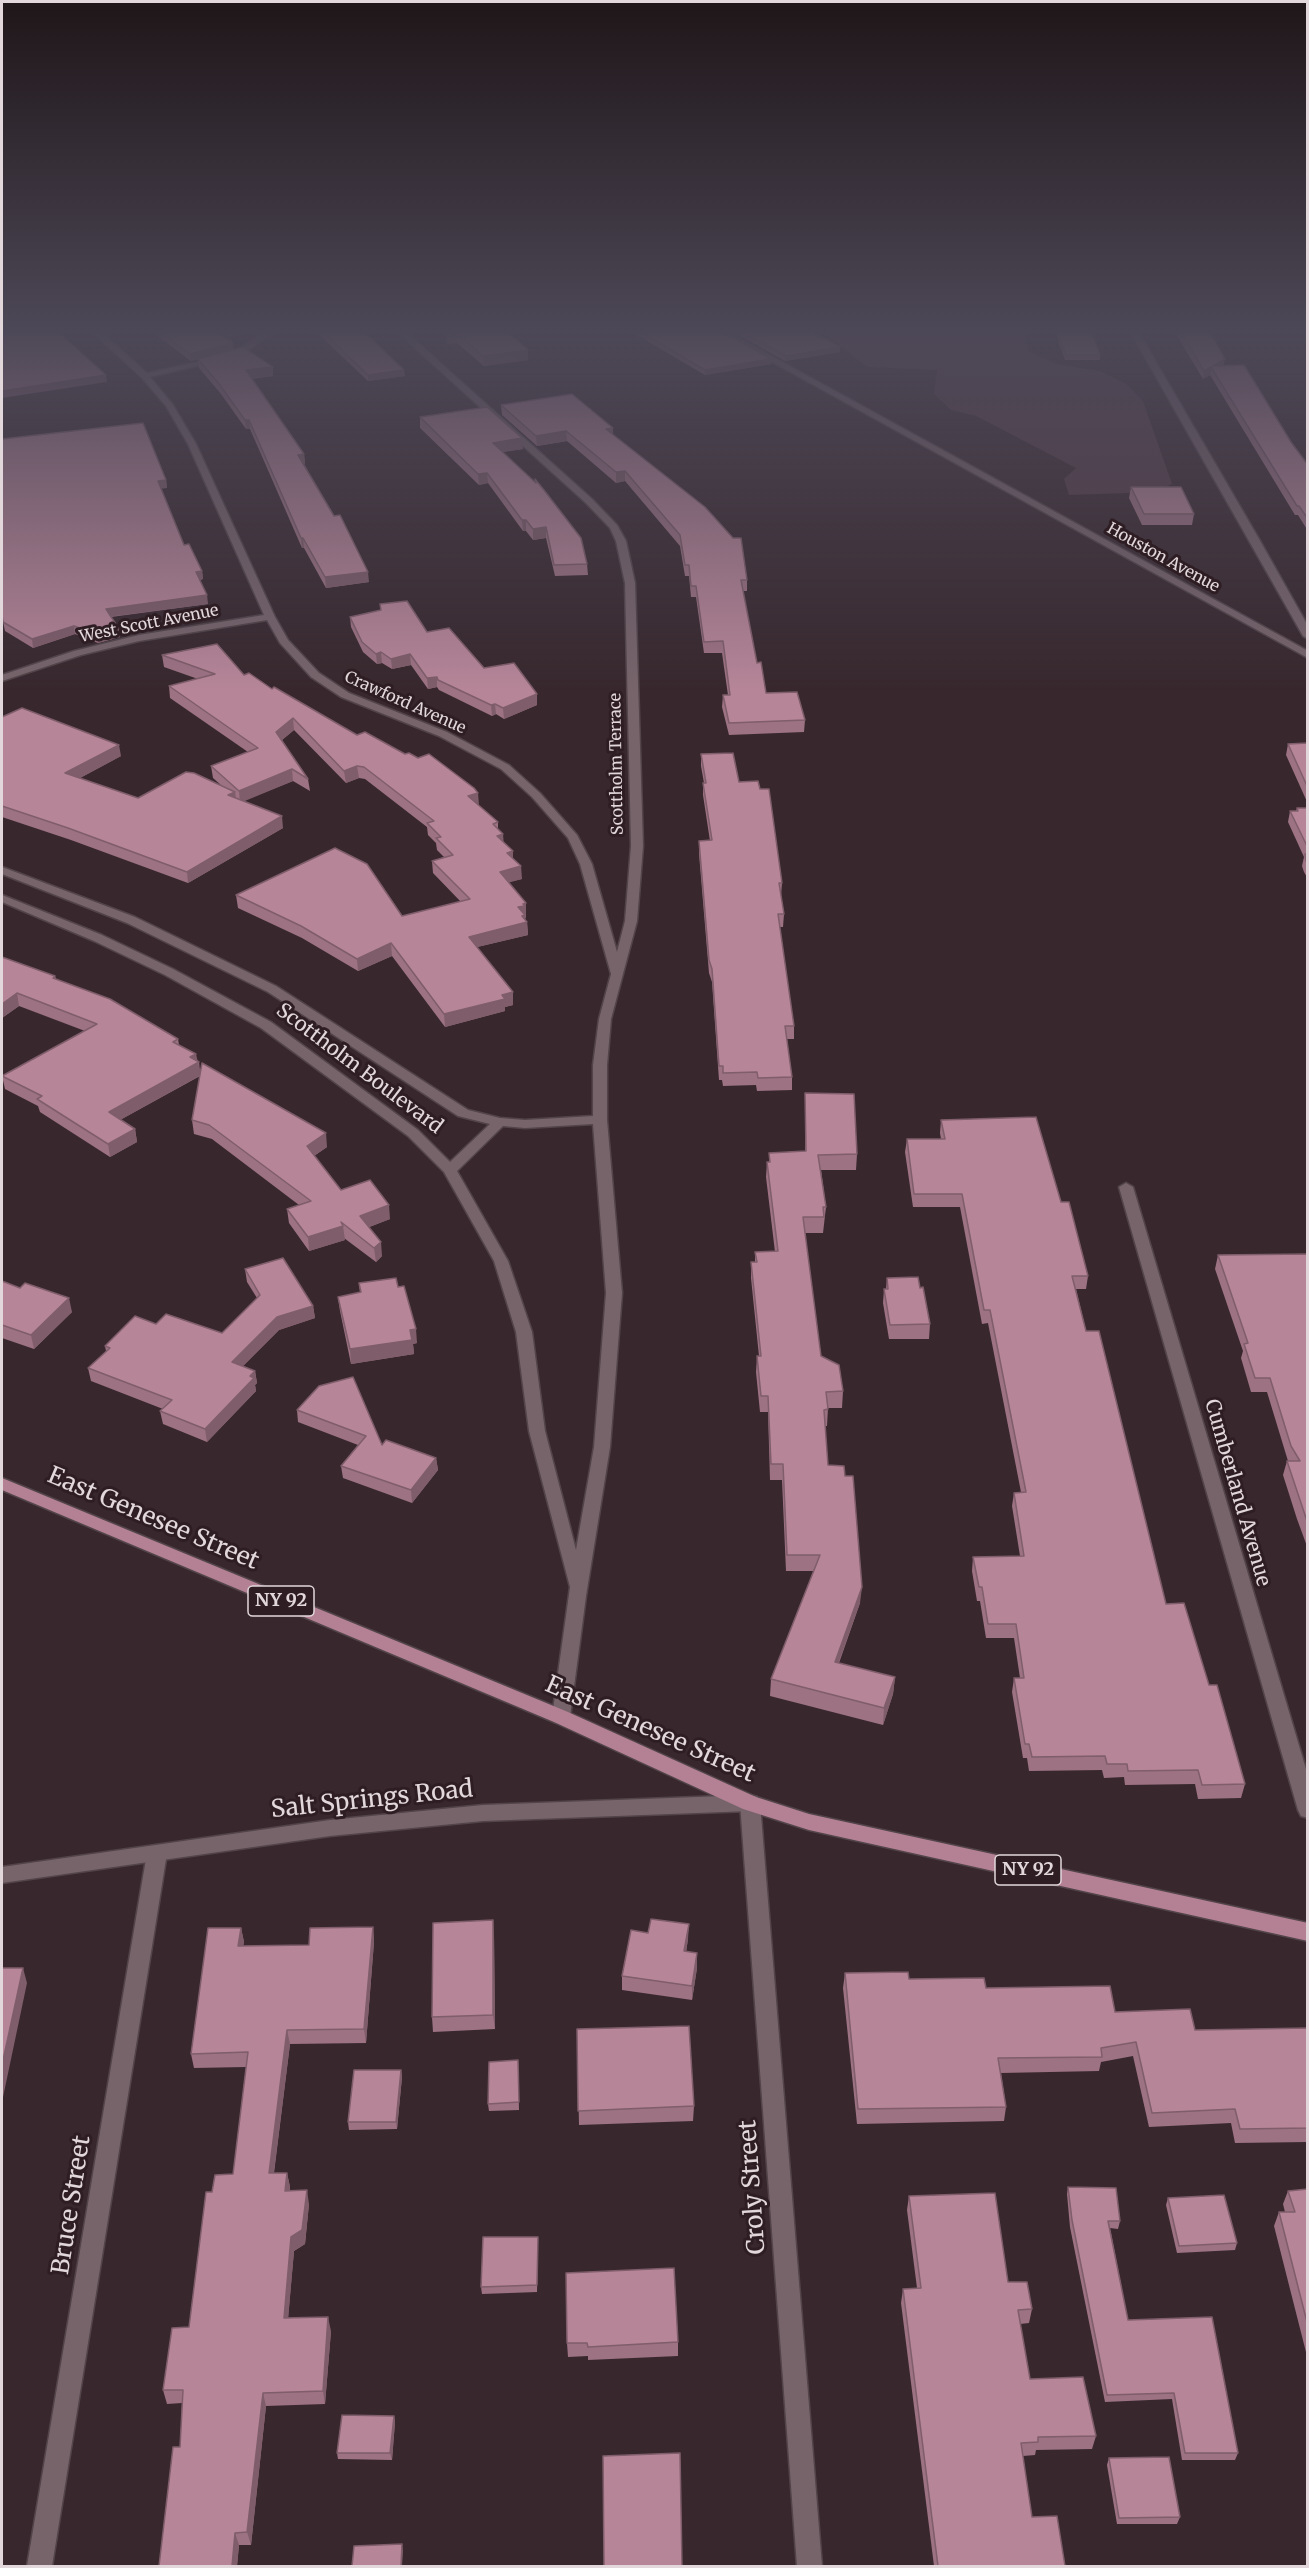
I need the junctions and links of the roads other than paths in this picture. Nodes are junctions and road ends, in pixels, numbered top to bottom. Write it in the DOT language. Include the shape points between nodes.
graph roads {
  1 [pos="195,451"];
  2 [pos="533,451"];
  3 [pos="937,451"];
  4 [pos="1203,451"];
  5 [pos="270,616"];
  6 [pos="1308,636"];
  7 [pos="1308,655"];
  8 [pos="2,678"];
  9 [pos="2,870"];
  10 [pos="2,898"];
  11 [pos="617,978"];
  12 [pos="600,1120"];
  13 [pos="500,1122"];
  14 [pos="450,1170"];
  15 [pos="1125,1187"];
  16 [pos="2,1484"];
  17 [pos="578,1588"];
  18 [pos="561,1717"];
  19 [pos="750,1803"];
  20 [pos="1308,1810"];
  21 [pos="157,1853"];
  22 [pos="2,1875"];
  23 [pos="1308,1932"];
  24 [pos="39,2566"];
  25 [pos="810,2566"];
  1 -- 5 [label="street, Crawford Avenue"];
  2 -- 11 [label="street, Scottholm Terrace" via="614,527 630,583 637,846 631,921"];
  3 -- 7 [label="street, Houston Avenue"];
  4 -- 6 [label="street"];
  5 -- 8 [label="street, West Scott Avenue" via="139,638"];
  5 -- 11 [label="street, Crawford Avenue" via="284,641 315,675 345,695 442,734 505,767 536,795 573,837 586,864"];
  9 -- 13 [label="street, Scottholm Boulevard" via="131,920 272,989 463,1113"];
  10 -- 14 [label="street, Scottholm Boulevard" via="169,972 266,1025 413,1133"];
  11 -- 12 [label="street, Scottholm Terrace" via="605,1019"];
  12 -- 13 [label="street"];
  12 -- 17 [label="street, Scottholm Boulevard" via="614,1293 602,1447"];
  13 -- 14 [label="street"];
  14 -- 17 [label="street, Scottholm Boulevard" via="501,1261 525,1332 537,1431"];
  15 -- 20 [label="street, Cumberland Avenue"];
  16 -- 18 [label="main road, East Genesee Street / NY 92"];
  17 -- 18 [label="street, Scottholm Boulevard"];
  18 -- 19 [label="main road, East Genesee Street / NY 92"];
  19 -- 21 [label="street, Salt Springs Road" via="483,1813 330,1828"];
  19 -- 23 [label="main road, East Genesee Street / NY 92" via="809,1822"];
  19 -- 25 [label="street, Croly Street"];
  21 -- 22 [label="street, Salt Springs Road"];
  21 -- 24 [label="street, Bruce Street"];
}
